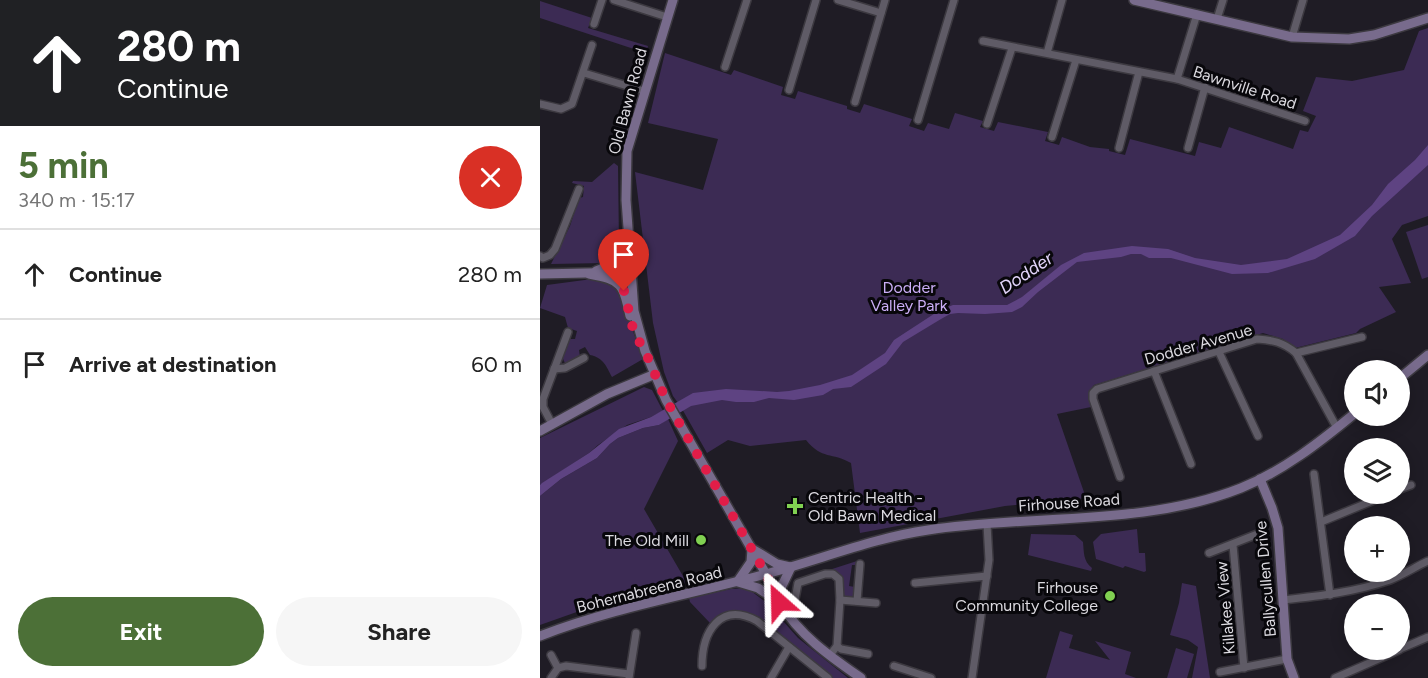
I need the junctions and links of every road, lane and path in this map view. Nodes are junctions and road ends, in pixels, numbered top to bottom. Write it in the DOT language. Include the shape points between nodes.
graph roads {
  1 [pos="602,0"];
  2 [pos="614,0"];
  3 [pos="673,0"];
  4 [pos="747,0"];
  5 [pos="816,0"];
  6 [pos="838,0"];
  7 [pos="885,0"];
  8 [pos="954,0"];
  9 [pos="1062,0"];
  10 [pos="1134,0"];
  11 [pos="1223,0"];
  12 [pos="1303,0"];
  13 [pos="1156,2"];
  14 [pos="880,13"];
  15 [pos="1197,14"];
  16 [pos="667,17"];
  17 [pos="1217,19"];
  18 [pos="1424,20"];
  19 [pos="594,24"];
  20 [pos="1292,37"];
  21 [pos="983,41"];
  22 [pos="592,45"];
  23 [pos="1011,48"];
  24 [pos="1047,53"];
  25 [pos="1076,60"];
  26 [pos="725,67"];
  27 [pos="1139,72"];
  28 [pos="584,73"];
  29 [pos="1177,79"];
  30 [pos="1205,87"];
  31 [pos="789,90"];
  32 [pos="644,92"];
  33 [pos="855,102"];
  34 [pos="540,104"];
  35 [pos="918,120"];
  36 [pos="1305,121"];
  37 [pos="987,124"];
  38 [pos="1052,137"];
  39 [pos="1119,148"];
  40 [pos="1188,148"];
  41 [pos="579,189"];
  42 [pos="628,240"];
  43 [pos="540,256"];
  44 [pos="631,272"];
  45 [pos="540,274"];
  46 [pos="589,274"];
  47 [pos="568,333"];
  48 [pos="1362,337"];
  49 [pos="645,351"];
  50 [pos="1219,352"];
  51 [pos="1296,353"];
  52 [pos="1428,355"];
  53 [pos="584,358"];
  54 [pos="554,369"];
  55 [pos="1410,370"];
  56 [pos="1154,371"];
  57 [pos="653,375"];
  58 [pos="1344,422"];
  59 [pos="552,424"];
  60 [pos="1337,428"];
  61 [pos="540,431"];
  62 [pos="1258,436"];
  63 [pos="1191,464"];
  64 [pos="1314,474"];
  65 [pos="1120,477"];
  66 [pos="1260,479"];
  67 [pos="1365,504"];
  68 [pos="1321,522"];
  69 [pos="987,524"];
  70 [pos="1260,533"];
  71 [pos="1233,545"];
  72 [pos="752,549"];
  73 [pos="1209,553"];
  74 [pos="1428,561"];
  75 [pos="860,564"];
  76 [pos="791,567"];
  77 [pos="766,574"];
  78 [pos="987,576"];
  79 [pos="738,582"];
  80 [pos="915,583"];
  81 [pos="1330,595"];
  82 [pos="795,599"];
  83 [pos="840,600"];
  84 [pos="1283,600"];
  85 [pos="779,602"];
  86 [pos="857,602"];
  87 [pos="876,603"];
  88 [pos="636,633"];
  89 [pos="540,636"];
  90 [pos="1428,637"];
  91 [pos="1410,644"];
  92 [pos="837,646"];
  93 [pos="789,647"];
  94 [pos="868,654"];
  95 [pos="551,655"];
  96 [pos="830,655"];
  97 [pos="1287,659"];
  98 [pos="1375,660"];
  99 [pos="702,666"];
  100 [pos="894,666"];
  101 [pos="558,668"];
  102 [pos="1244,668"];
  103 [pos="1220,672"];
  104 [pos="629,676"];
  105 [pos="551,678"];
  106 [pos="771,678"];
  107 [pos="828,678"];
  108 [pos="861,678"];
  109 [pos="931,678"];
  110 [pos="972,678"];
  111 [pos="1294,678"];
  112 [pos="1335,678"];
  1 -- 19 [label="street"];
  2 -- 16 [label="street"];
  3 -- 16 [label="main road, Old Bawn Road"];
  4 -- 26 [label="street"];
  5 -- 31 [label="street"];
  6 -- 14 [label="street"];
  7 -- 14 [label="street"];
  8 -- 35 [label="street"];
  9 -- 24 [label="street"];
  10 -- 13 [label="main road"];
  11 -- 17 [label="street"];
  12 -- 20 [label="street"];
  13 -- 15 [label="main road"];
  14 -- 33 [label="street"];
  15 -- 17 [label="main road"];
  15 -- 29 [label="street, Bawnville Road"];
  16 -- 32 [label="main road, Old Bawn Road"];
  17 -- 20 [label="main road"];
  18 -- 20 [label="main road" via="1374,36"];
  21 -- 23 [label="street, Bawnville Road"];
  22 -- 28 [label="street"];
  23 -- 24 [label="street, Bawnville Road"];
  23 -- 37 [label="street"];
  24 -- 25 [label="street, Bawnville Road"];
  25 -- 27 [label="street, Bawnville Road"];
  25 -- 38 [label="street"];
  27 -- 29 [label="street, Bawnville Road"];
  27 -- 39 [label="street"];
  28 -- 32 [label="street"];
  28 -- 34 [label="street" via="575,99 567,108"];
  29 -- 30 [label="street, Bawnville Road"];
  30 -- 36 [label="street, Bawnville Road"];
  30 -- 40 [label="street"];
  32 -- 42 [label="main road, Old Bawn Road" via="626,159"];
  41 -- 43 [label="street" via="555,249 550,255"];
  42 -- 44 [label="main road, Old Bawn Road"];
  42 -- 46 [label="main road" via="622,253 608,266"];
  44 -- 46 [label="main road"];
  44 -- 49 [label="main road, Old Bawn Road" via="634,311"];
  45 -- 46 [label="main road"];
  46 -- 49 [label="main road" via="611,278 622,286 634,333"];
  47 -- 54 [label="street"];
  48 -- 51 [label="street"];
  49 -- 57 [label="main road, Old Bawn Road"];
  50 -- 51 [label="street, Dodder Avenue" via="1257,339 1275,340"];
  50 -- 56 [label="street, Dodder Avenue"];
  50 -- 62 [label="street"];
  51 -- 60 [label="street"];
  52 -- 55 [label="main road"];
  53 -- 54 [label="street"];
  54 -- 59 [label="street" via="543,399"];
  56 -- 63 [label="street"];
  56 -- 65 [label="street, Dodder Avenue" via="1093,393"];
  57 -- 59 [label="main road"];
  57 -- 72 [label="main road, Old Bawn Road"];
  58 -- 60 [label="main road, Firhouse Road"];
  59 -- 61 [label="main road"];
  60 -- 66 [label="main road, Firhouse Road"];
  64 -- 68 [label="street"];
  66 -- 69 [label="main road, Firhouse Road" via="1188,504"];
  66 -- 84 [label="main road, Ballycullen Drive" via="1278,528"];
  67 -- 68 [label="street"];
  68 -- 81 [label="street"];
  69 -- 76 [label="main road, Firhouse Road" via="895,537"];
  69 -- 78 [label="street"];
  70 -- 71 [label="street, Killakee View"];
  71 -- 73 [label="street, Killakee View"];
  71 -- 102 [label="street, Killakee View"];
  72 -- 76 [label="main road" via="777,564"];
  72 -- 77 [label="main road, Old Bawn Road"];
  72 -- 79 [label="main road" via="751,562"];
  74 -- 81 [label="street" via="1390,579"];
  75 -- 86 [label="street"];
  76 -- 77 [label="main road, Firhouse Road"];
  76 -- 85 [label="main road"];
  77 -- 79 [label="main road, Bohernabreena Road"];
  77 -- 85 [label="main road, Old Bawn Road"];
  78 -- 80 [label="street"];
  78 -- 110 [label="street"];
  79 -- 85 [label="main road" via="758,588"];
  79 -- 89 [label="main road, Bohernabreena Road" via="600,614"];
  81 -- 84 [label="street"];
  82 -- 83 [label="street" via="798,583 833,574 841,585"];
  83 -- 86 [label="street"];
  83 -- 92 [label="street"];
  84 -- 97 [label="main road, Ballycullen Drive"];
  85 -- 96 [label="main road" via="798,628"];
  86 -- 87 [label="street"];
  88 -- 104 [label="street"];
  90 -- 91 [label="street"];
  92 -- 94 [label="street"];
  92 -- 96 [label="street"];
  93 -- 99 [label="street" via="748,617 729,616 707,633"];
  93 -- 106 [label="street"];
  93 -- 107 [label="street"];
  95 -- 101 [label="street"];
  96 -- 108 [label="main road"];
  97 -- 102 [label="street, Killakee View"];
  97 -- 111 [label="main road, Ballycullen Drive"];
  98 -- 112 [label="street"];
  100 -- 109 [label="street"];
  101 -- 104 [label="street" via="572,666"];
  101 -- 105 [label="street"];
  102 -- 103 [label="street, Killakee View"];
}
